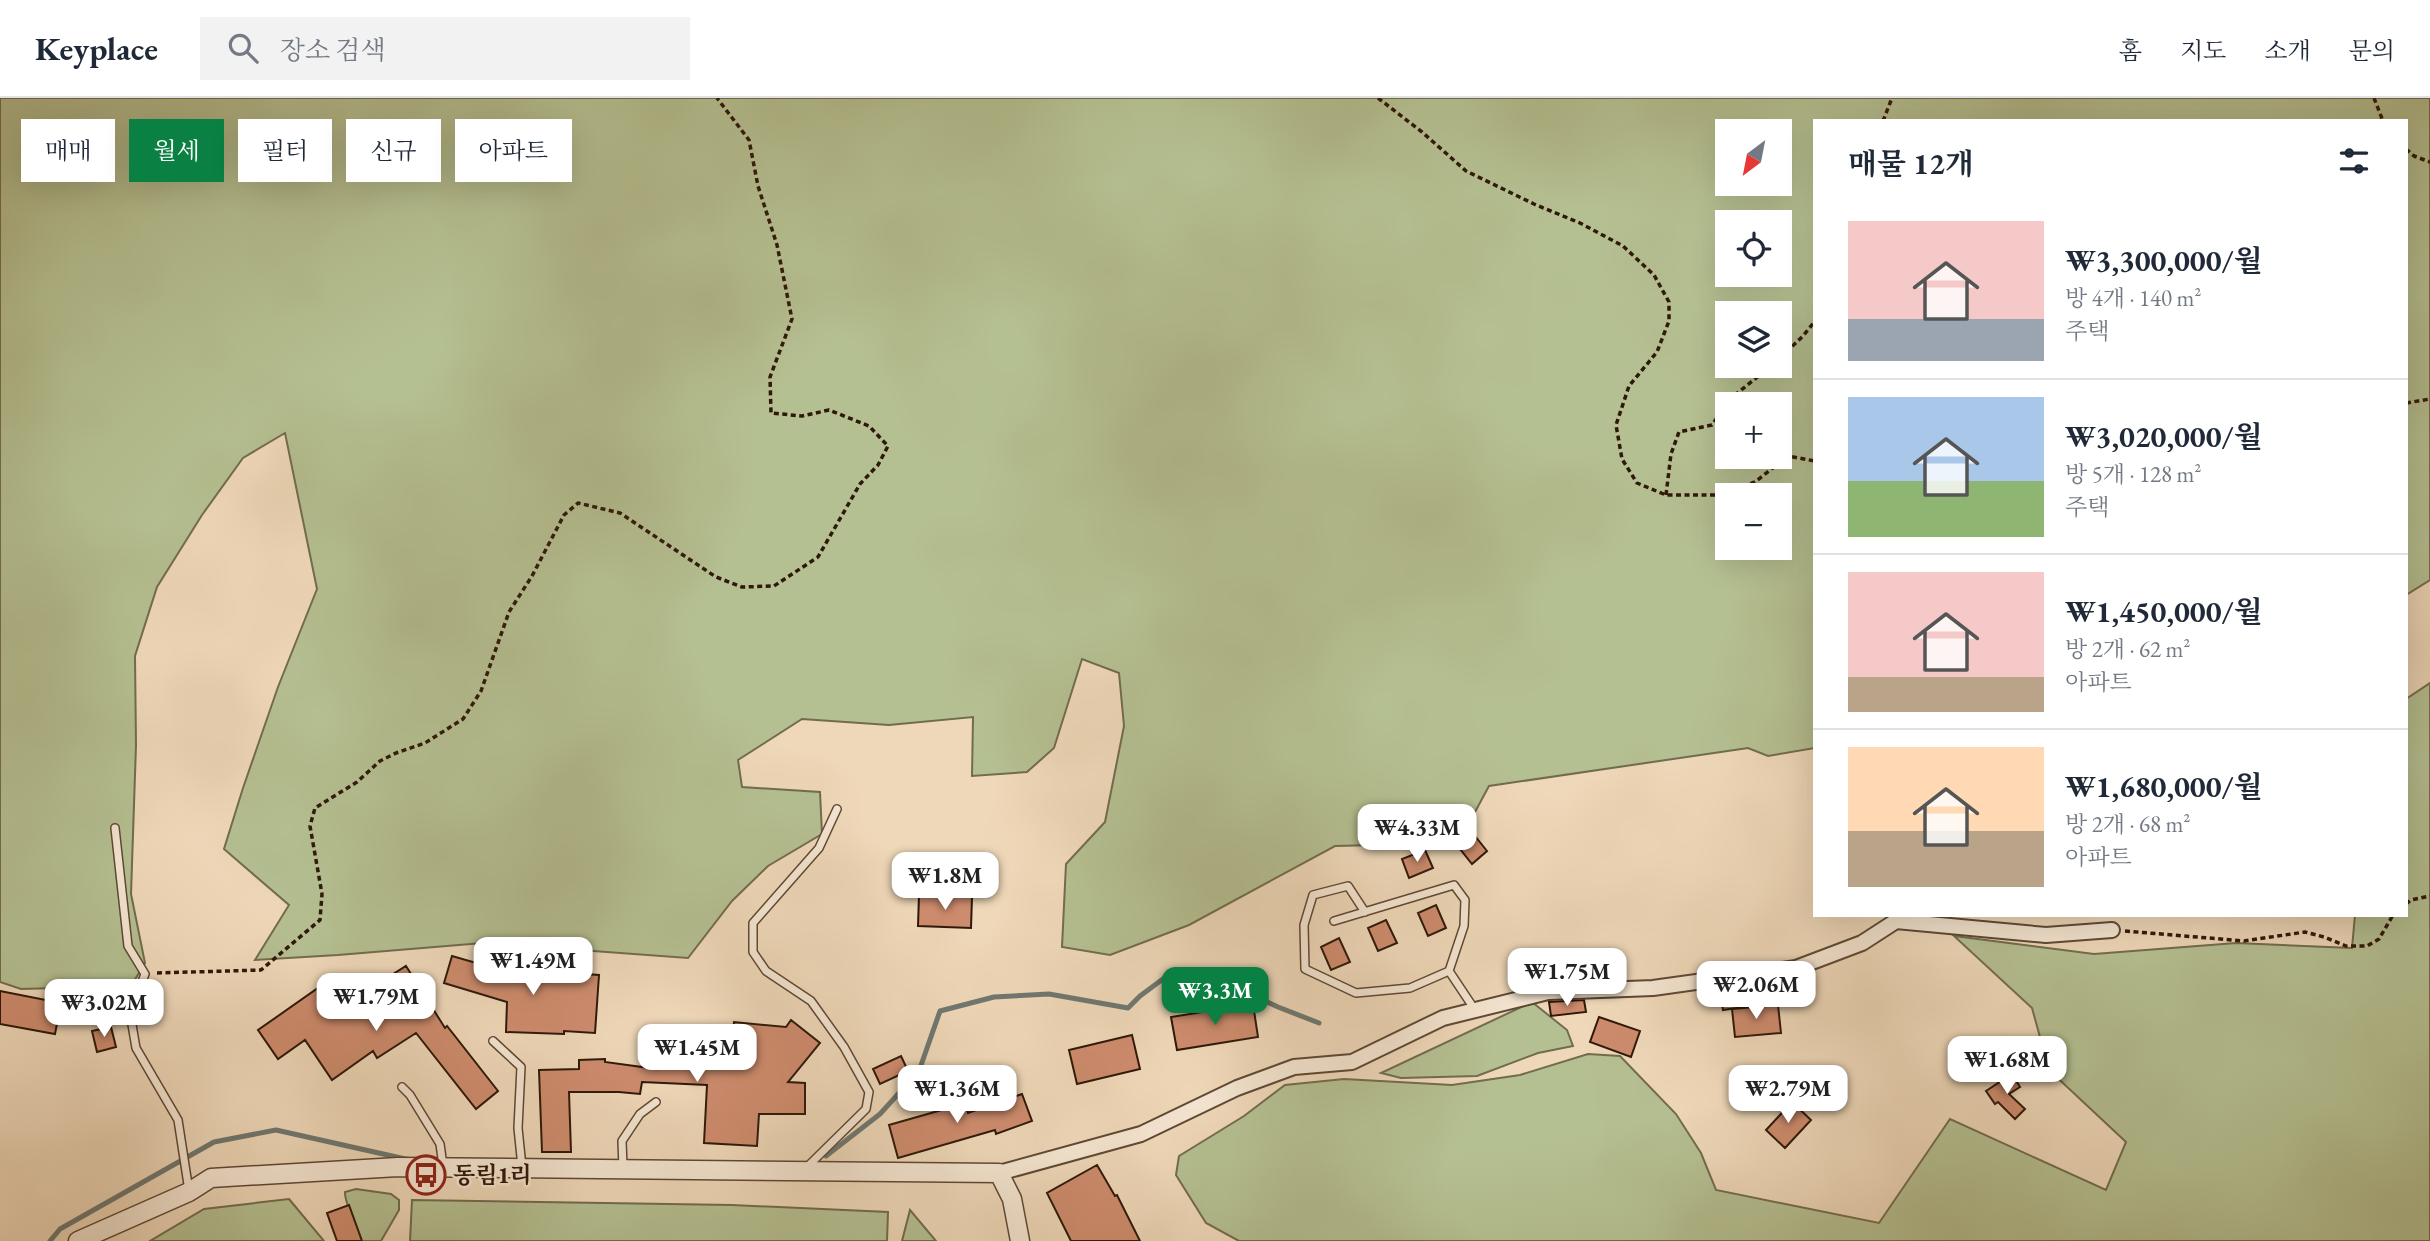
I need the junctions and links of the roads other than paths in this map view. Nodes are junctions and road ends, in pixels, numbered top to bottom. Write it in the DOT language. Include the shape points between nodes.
graph roads {
  1 [pos="837,810"];
  2 [pos="115,828"];
  3 [pos="1365,912"];
  4 [pos="1335,921"];
  5 [pos="2112,930"];
  6 [pos="1449,971"];
  7 [pos="1475,1010"];
  8 [pos="69,1012"];
  9 [pos="130,1013"];
  10 [pos="494,1041"];
  11 [pos="402,1087"];
  12 [pos="656,1102"];
  13 [pos="443,1167"];
  14 [pos="522,1168"];
  15 [pos="623,1169"];
  16 [pos="803,1171"];
  17 [pos="999,1173"];
  18 [pos="189,1192"];
  19 [pos="78,1241"];
  20 [pos="1020,1241"];
  1 -- 16 [label="lane" via="819,848 753,923 753,952 766,971 811,1001 869,1092 866,1110"];
  2 -- 9 [label="lane" via="128,946 145,974"];
  3 -- 4 [label="lane"];
  3 -- 6 [label="lane" via="1454,885 1465,900 1464,926"];
  3 -- 6 [label="lane" via="1348,886 1313,895 1304,925 1304,969 1356,993 1410,988"];
  5 -- 7 [label="street" via="2046,935 1896,921 1862,943 1796,968 1653,988 1548,992"];
  6 -- 7 [label="lane"];
  7 -- 17 [label="street" via="1443,1018 1352,1062 1294,1067 1237,1087 1141,1134"];
  8 -- 9 [label="lane"];
  9 -- 18 [label="lane" via="136,1048 178,1120"];
  10 -- 14 [label="lane" via="521,1067 517,1128"];
  11 -- 13 [label="lane" via="440,1144"];
  12 -- 15 [label="lane" via="640,1114 622,1141"];
  13 -- 14 [label="street"];
  13 -- 18 [label="street" via="211,1178"];
  14 -- 15 [label="street"];
  15 -- 16 [label="street"];
  16 -- 17 [label="street"];
  17 -- 20 [label="street" via="1012,1199"];
  18 -- 19 [label="street"];
}
